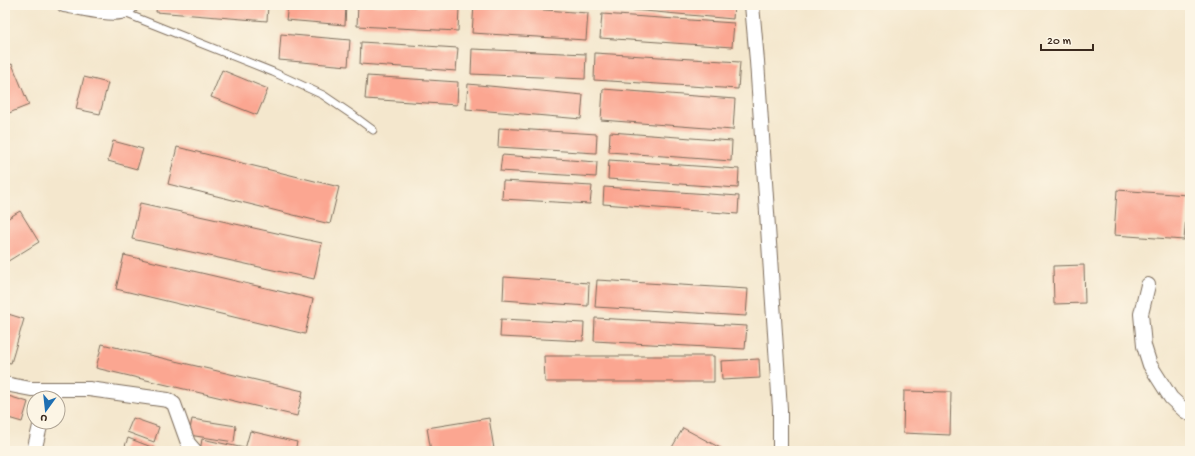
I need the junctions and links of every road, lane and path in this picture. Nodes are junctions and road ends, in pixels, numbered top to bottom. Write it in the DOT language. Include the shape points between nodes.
graph roads {
  1 [pos="64,5"];
  2 [pos="752,5"];
  3 [pos="127,9"];
  4 [pos="373,130"];
  5 [pos="1148,285"];
  6 [pos="5,384"];
  7 [pos="34,390"];
  8 [pos="66,392"];
  9 [pos="1190,414"];
  10 [pos="39,430"];
  11 [pos="34,451"];
  12 [pos="195,451"];
  13 [pos="780,451"];
  1 -- 3 [label="street" via="93,10"];
  2 -- 13 [label="street" via="778,377"];
  3 -- 4 [label="lane" via="323,95"];
  5 -- 9 [label="street" via="1141,314 1144,346 1150,365 1171,398"];
  6 -- 7 [label="street"];
  8 -- 12 [label="street" via="89,389 168,400 174,404 186,439"];
  10 -- 11 [label="street"];
}
